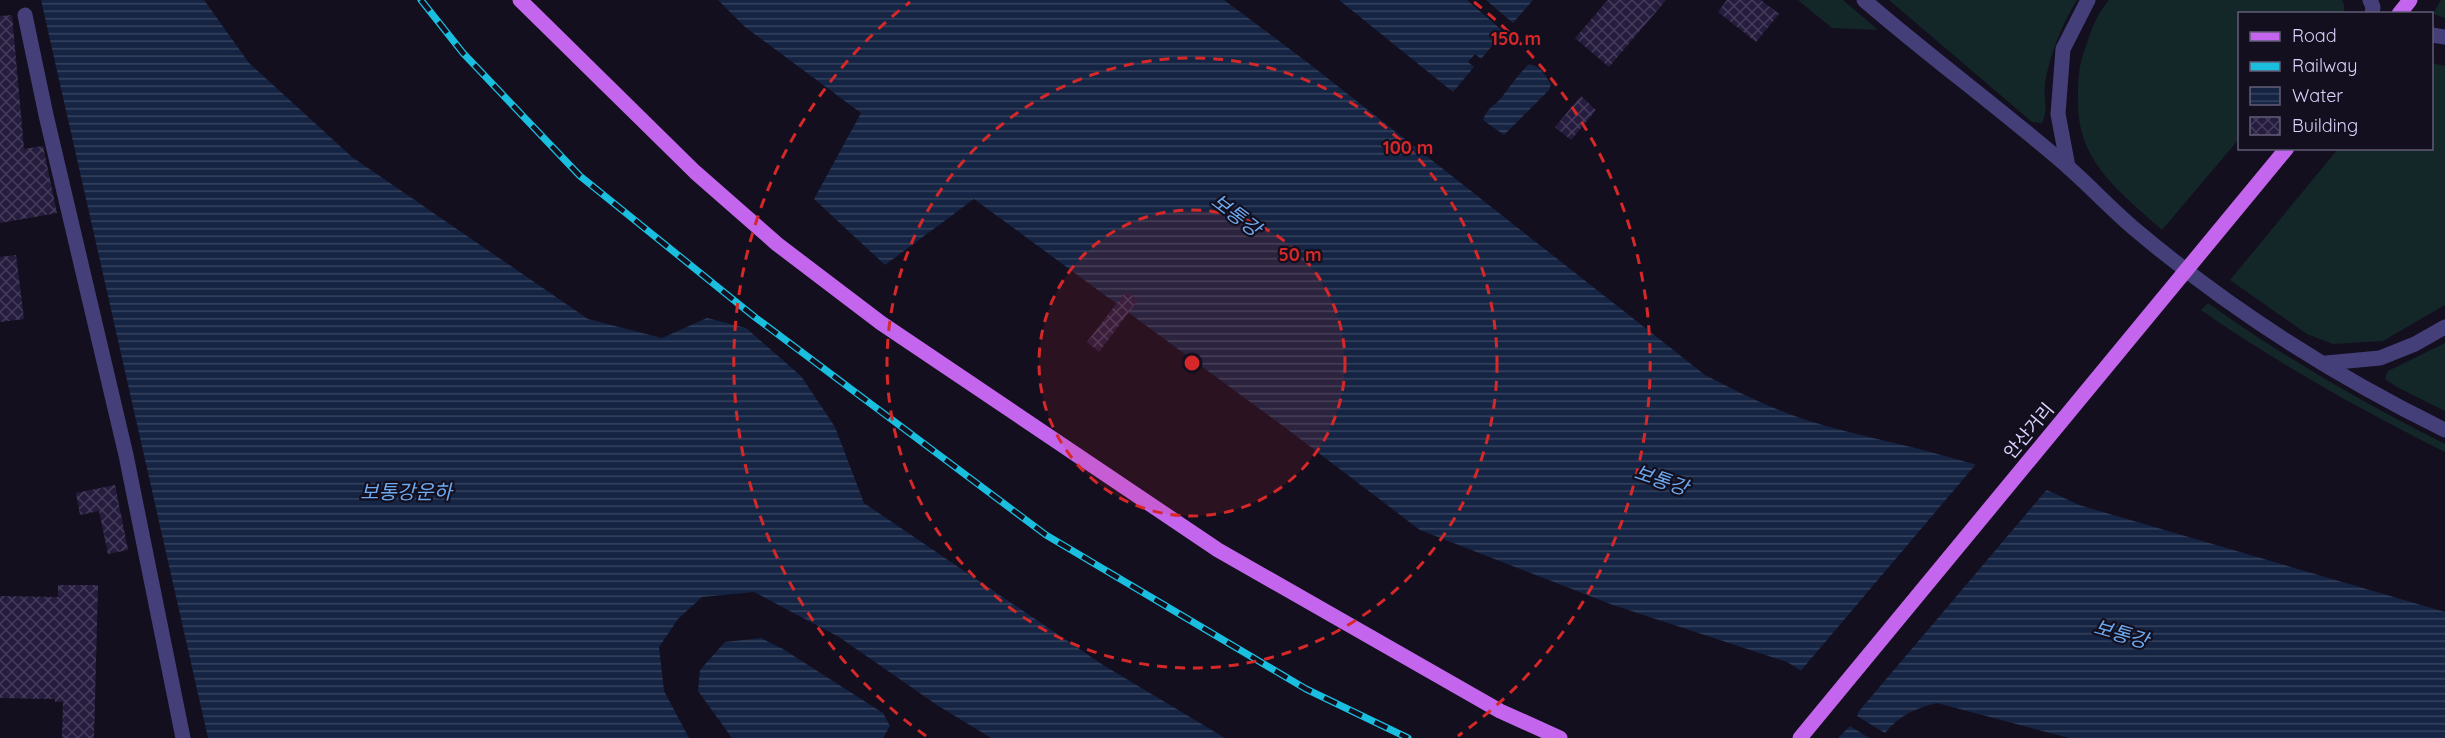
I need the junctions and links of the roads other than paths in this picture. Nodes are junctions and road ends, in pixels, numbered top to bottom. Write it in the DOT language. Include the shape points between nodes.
graph roads {
  1 [pos="520,0"];
  2 [pos="1864,0"];
  3 [pos="2088,0"];
  4 [pos="2410,0"];
  5 [pos="2401,12"];
  6 [pos="25,15"];
  7 [pos="2285,150"];
  8 [pos="2068,167"];
  9 [pos="2445,327"];
  10 [pos="2326,363"];
  11 [pos="2445,430"];
  12 [pos="183,738"];
  13 [pos="1560,738"];
  14 [pos="1800,738"];
  1 -- 13 [label="main road" via="695,172 777,244 881,323 1218,550 1500,711"];
  2 -- 8 [label="street"];
  3 -- 8 [label="street" via="2063,49 2058,114"];
  4 -- 5 [label="main road"];
  6 -- 12 [label="street" via="126,455"];
  7 -- 14 [label="main road, 안산거리, bridge"];
  8 -- 10 [label="street" via="2136,231 2223,299"];
  9 -- 10 [label="street" via="2379,358"];
  10 -- 11 [label="street"];
}
